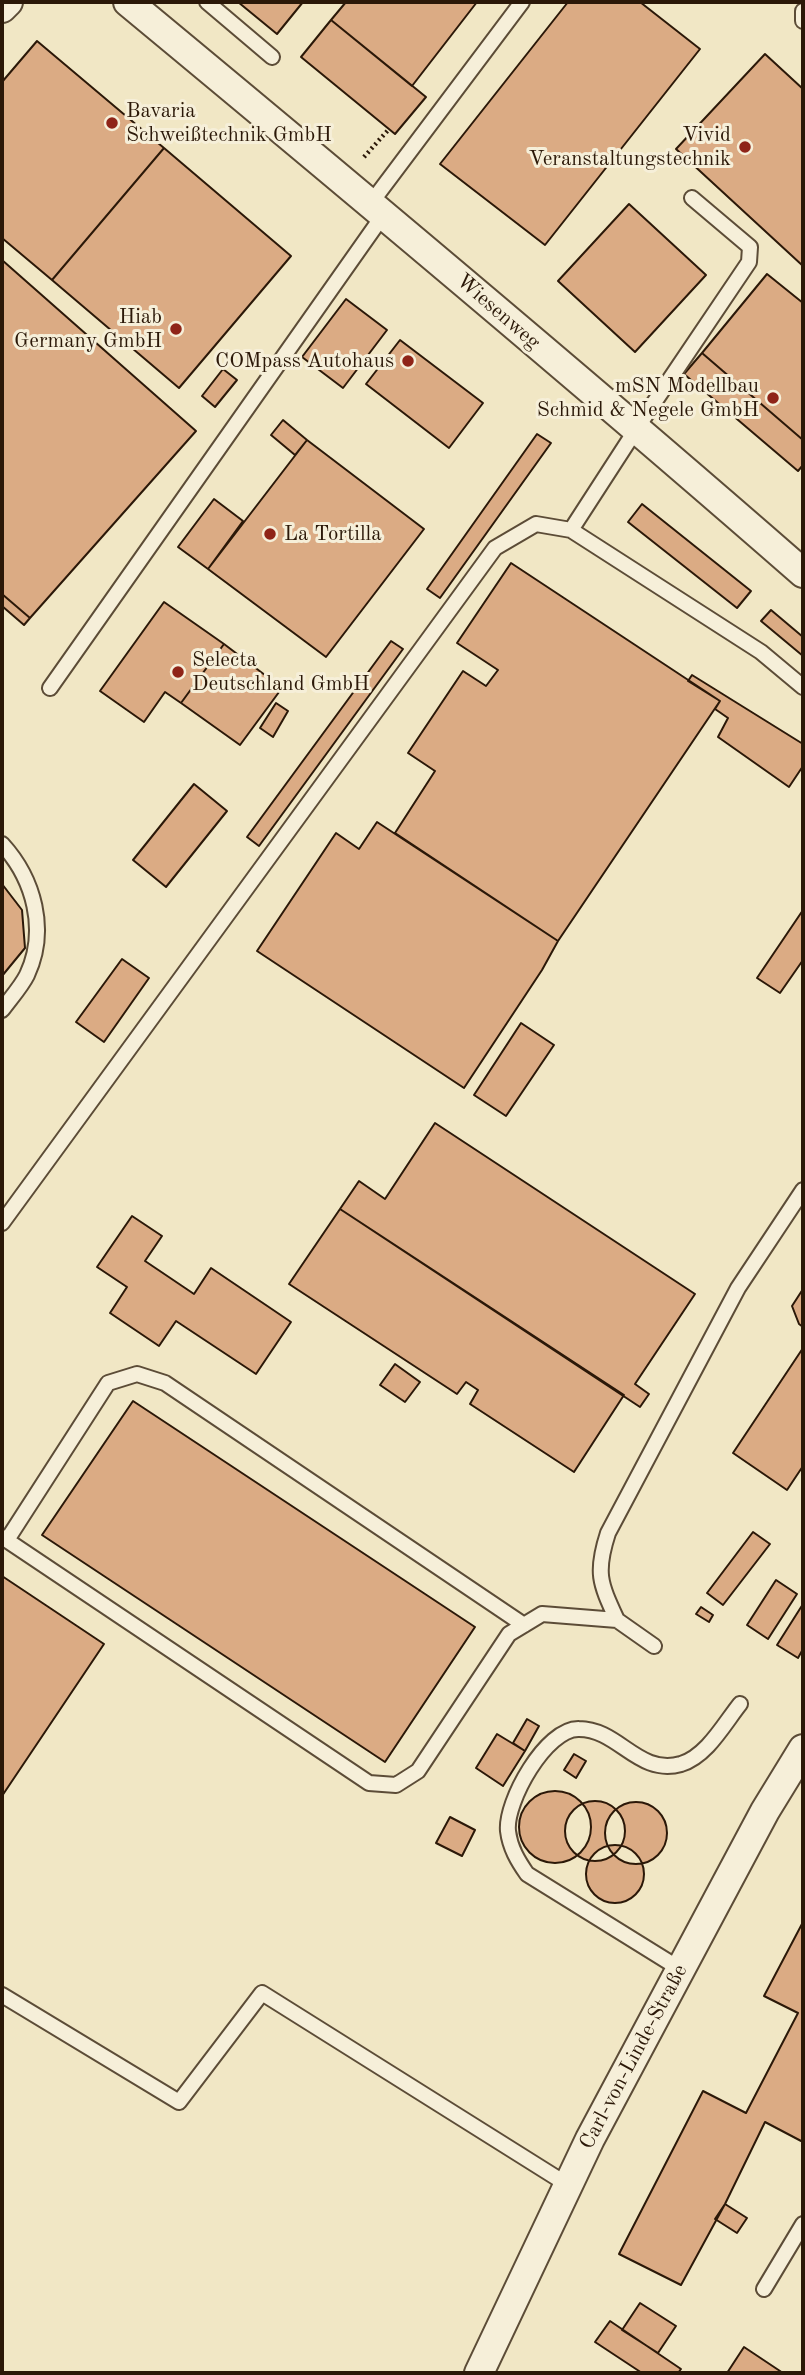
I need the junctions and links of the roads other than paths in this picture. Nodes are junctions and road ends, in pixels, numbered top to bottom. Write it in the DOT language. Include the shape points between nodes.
graph roads {
  1 [pos="8,2"];
  2 [pos="128,2"];
  3 [pos="207,2"];
  4 [pos="522,2"];
  5 [pos="2,8"];
  6 [pos="803,11"];
  7 [pos="803,21"];
  8 [pos="272,57"];
  9 [pos="692,198"];
  10 [pos="377,208"];
  11 [pos="636,428"];
  12 [pos="571,530"];
  13 [pos="803,573"];
  14 [pos="803,687"];
  15 [pos="50,688"];
  16 [pos="2,844"];
  17 [pos="2,1010"];
  18 [pos="803,1189"];
  19 [pos="2,1223"];
  20 [pos="4,1539"];
  21 [pos="617,1620"];
  22 [pos="524,1625"];
  23 [pos="654,1646"];
  24 [pos="740,1704"];
  25 [pos="803,1749"];
  26 [pos="681,1969"];
  27 [pos="2,1995"];
  28 [pos="568,2185"];
  29 [pos="803,2224"];
  30 [pos="764,2289"];
  31 [pos="479,2373"];
  1 -- 5 [label="street"];
  2 -- 10 [label="street, Wiesenweg"];
  3 -- 8 [label="lane"];
  4 -- 10 [label="lane"];
  6 -- 7 [label="lane"];
  9 -- 11 [label="lane" via="750,247 749,262"];
  10 -- 11 [label="street, Wiesenweg"];
  10 -- 15 [label="lane"];
  11 -- 12 [label="lane"];
  11 -- 13 [label="street, Wiesenweg"];
  12 -- 14 [label="lane" via="761,652"];
  12 -- 19 [label="lane" via="536,524 495,548"];
  16 -- 17 [label="lane" via="27,883 38,918 37,946 27,976"];
  18 -- 21 [label="lane" via="738,1288 608,1533 600,1559 602,1588"];
  20 -- 22 [label="lane" via="369,1783 396,1785 418,1771 509,1634"];
  20 -- 22 [label="lane" via="108,1383 137,1374 165,1383"];
  21 -- 22 [label="lane" via="542,1614"];
  21 -- 23 [label="lane"];
  24 -- 26 [label="lane" via="706,1747 684,1763 662,1767 601,1733 577,1728 555,1739 513,1799 508,1830 514,1855 527,1874"];
  25 -- 26 [label="street, Carl-von-Linde-Straße"];
  26 -- 28 [label="street, Carl-von-Linde-Straße"];
  27 -- 28 [label="lane" via="179,2102 262,1993"];
  28 -- 31 [label="street, Carl-von-Linde-Straße"];
  29 -- 30 [label="lane"];
}
